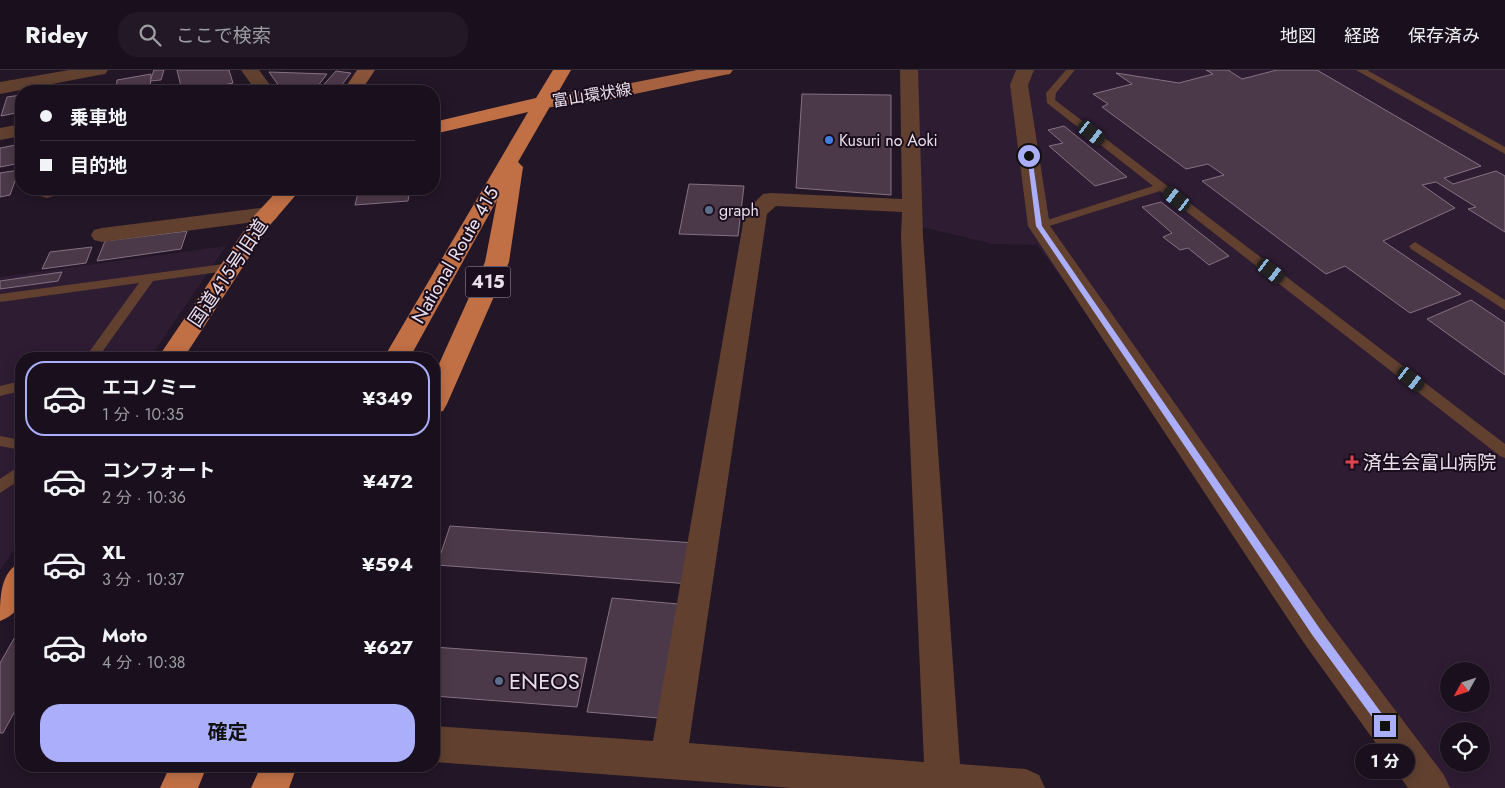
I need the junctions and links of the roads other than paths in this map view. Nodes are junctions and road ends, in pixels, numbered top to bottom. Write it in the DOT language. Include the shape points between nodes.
graph roads {
  1 [pos="99,70"];
  2 [pos="250,70"];
  3 [pos="366,70"];
  4 [pos="562,70"];
  5 [pos="658,70"];
  6 [pos="724,70"];
  7 [pos="909,70"];
  8 [pos="1025,70"];
  9 [pos="1071,70"];
  10 [pos="1360,70"];
  11 [pos="15,85"];
  12 [pos="16,85"];
  13 [pos="259,85"];
  14 [pos="356,85"];
  15 [pos="0,88"];
  16 [pos="545,102"];
  17 [pos="440,127"];
  18 [pos="15,131"];
  19 [pos="0,134"];
  20 [pos="516,151"];
  21 [pos="1505,151"];
  22 [pos="1161,187"];
  23 [pos="285,195"];
  24 [pos="913,206"];
  25 [pos="268,214"];
  26 [pos="1039,226"];
  27 [pos="102,235"];
  28 [pos="1415,246"];
  29 [pos="231,267"];
  30 [pos="149,278"];
  31 [pos="0,298"];
  32 [pos="1505,306"];
  33 [pos="95,352"];
  34 [pos="175,352"];
  35 [pos="400,352"];
  36 [pos="15,387"];
  37 [pos="440,390"];
  38 [pos="0,391"];
  39 [pos="0,441"];
  40 [pos="15,444"];
  41 [pos="1505,452"];
  42 [pos="15,585"];
  43 [pos="0,608"];
  44 [pos="440,744"];
  45 [pos="668,760"];
  46 [pos="186,772"];
  47 [pos="277,772"];
  48 [pos="943,780"];
  49 [pos="179,788"];
  50 [pos="270,788"];
  51 [pos="1026,788"];
  52 [pos="1431,788"];
  1 -- 12 [label="street"];
  2 -- 13 [label="street"];
  3 -- 14 [label="street"];
  4 -- 16 [label="highway, National Route 415 / 415"];
  5 -- 16 [label="main road, 富山環状線" via="616,79"];
  6 -- 16 [label="main road, 富山環状線" via="611,93"];
  7 -- 24 [label="street"];
  8 -- 26 [label="street" via="1020,85"];
  9 -- 22 [label="lane" via="1051,93 1050,101"];
  10 -- 21 [label="lane"];
  11 -- 15 [label="street"];
  16 -- 17 [label="highway"];
  16 -- 20 [label="highway, National Route 415 / 415"];
  18 -- 19 [label="street"];
  20 -- 35 [label="highway, National Route 415 / 415"];
  20 -- 37 [label="highway, National Route 415 / 415" via="497,262"];
  22 -- 26 [label="lane"];
  22 -- 41 [label="lane"];
  23 -- 25 [label="highway, 国道415号旧道"];
  24 -- 45 [label="street" via="771,199 756,212"];
  24 -- 48 [label="street" via="912,246"];
  25 -- 27 [label="street"];
  25 -- 29 [label="highway, 国道415号旧道"];
  26 -- 52 [label="street" via="1316,632"];
  28 -- 32 [label="lane"];
  29 -- 30 [label="lane"];
  29 -- 34 [label="highway, 国道415号旧道"];
  30 -- 31 [label="lane"];
  30 -- 33 [label="lane"];
  36 -- 38 [label="lane"];
  39 -- 40 [label="lane"];
  42 -- 43 [label="highway"];
  44 -- 45 [label="street"];
  45 -- 48 [label="street"];
  46 -- 49 [label="highway"];
  47 -- 50 [label="highway"];
  48 -- 51 [label="street"];
}
